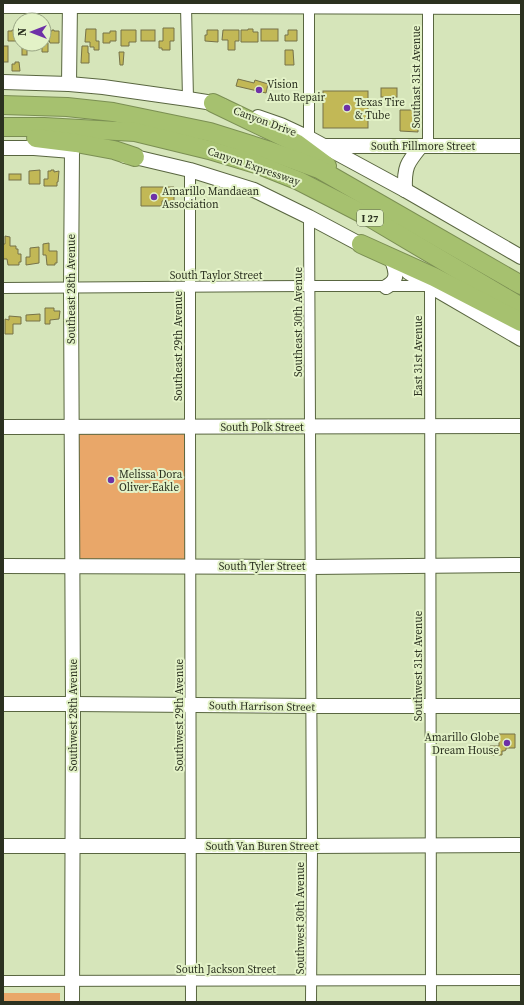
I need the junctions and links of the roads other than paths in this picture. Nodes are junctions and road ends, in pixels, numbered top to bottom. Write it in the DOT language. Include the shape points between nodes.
graph roads {
  1 [pos="70,4"];
  2 [pos="3,6"];
  3 [pos="186,6"];
  4 [pos="309,7"];
  5 [pos="428,7"];
  6 [pos="521,7"];
  7 [pos="3,82"];
  8 [pos="69,84"];
  9 [pos="188,99"];
  10 [pos="213,103"];
  11 [pos="3,105"];
  12 [pos="3,127"];
  13 [pos="3,135"];
  14 [pos="309,138"];
  15 [pos="324,146"];
  16 [pos="425,146"];
  17 [pos="521,146"];
  18 [pos="3,148"];
  19 [pos="72,151"];
  20 [pos="135,157"];
  21 [pos="190,170"];
  22 [pos="405,190"];
  23 [pos="375,201"];
  24 [pos="309,217"];
  25 [pos="361,244"];
  26 [pos="521,257"];
  27 [pos="394,263"];
  28 [pos="513,279"];
  29 [pos="521,285"];
  30 [pos="310,286"];
  31 [pos="430,286"];
  32 [pos="190,287"];
  33 [pos="386,287"];
  34 [pos="3,288"];
  35 [pos="71,288"];
  36 [pos="521,307"];
  37 [pos="521,322"];
  38 [pos="521,339"];
  39 [pos="430,426"];
  40 [pos="521,426"];
  41 [pos="3,427"];
  42 [pos="72,427"];
  43 [pos="190,427"];
  44 [pos="310,427"];
  45 [pos="521,565"];
  46 [pos="3,566"];
  47 [pos="72,566"];
  48 [pos="191,566"];
  49 [pos="430,566"];
  50 [pos="310,567"];
  51 [pos="3,704"];
  52 [pos="73,704"];
  53 [pos="190,705"];
  54 [pos="311,706"];
  55 [pos="430,706"];
  56 [pos="521,706"];
  57 [pos="521,845"];
  58 [pos="3,846"];
  59 [pos="73,846"];
  60 [pos="190,846"];
  61 [pos="312,846"];
  62 [pos="431,846"];
  63 [pos="430,980"];
  64 [pos="521,980"];
  65 [pos="3,981"];
  66 [pos="72,981"];
  67 [pos="191,981"];
  68 [pos="311,981"];
  69 [pos="72,1002"];
  70 [pos="191,1002"];
  71 [pos="311,1002"];
  72 [pos="431,1002"];
  1 -- 2 [label="main road"];
  1 -- 3 [label="main road"];
  1 -- 8 [label="main road"];
  3 -- 4 [label="main road"];
  3 -- 9 [label="street"];
  4 -- 5 [label="main road"];
  4 -- 14 [label="street"];
  5 -- 6 [label="main road"];
  5 -- 16 [label="street, Southast 31st Avenue"];
  7 -- 8 [label="main road, Canyon Drive"];
  8 -- 9 [label="main road, Canyon Drive"];
  9 -- 10 [label="main road, Canyon Drive"];
  10 -- 14 [label="main road, Canyon Drive" via="280,125"];
  10 -- 23 [label="highway" via="296,143"];
  11 -- 23 [label="highway, Canyon Expressway / I 27" via="67,107 113,112 210,132 319,169"];
  12 -- 36 [label="highway, Canyon Expressway / I 27" via="135,132 259,165 299,180 369,217"];
  13 -- 20 [label="highway" via="76,143"];
  14 -- 15 [label="main road, Canyon Drive"];
  15 -- 16 [label="main road, South Fillmore Street"];
  15 -- 22 [label="main road, Canyon Drive"];
  16 -- 17 [label="main road, South Fillmore Street"];
  16 -- 22 [label="main road" via="412,158 405,171"];
  18 -- 19 [label="main road"];
  19 -- 20 [label="main road"];
  19 -- 35 [label="main road, Southeast 28th Avenue"];
  20 -- 21 [label="main road"];
  21 -- 24 [label="main road" via="254,190"];
  21 -- 32 [label="street, Southeast 29th Avenue"];
  22 -- 26 [label="main road, Canyon Drive"];
  23 -- 28 [label="highway, Canyon Expressway / I 27"];
  24 -- 25 [label="main road"];
  24 -- 30 [label="street, Southeast 30th Avenue"];
  25 -- 27 [label="main road"];
  25 -- 37 [label="highway" via="434,277"];
  27 -- 31 [label="main road"];
  27 -- 33 [label="main road" via="396,275"];
  28 -- 29 [label="highway, Canyon Expressway / I 27"];
  30 -- 32 [label="street, South Taylor Street"];
  30 -- 33 [label="street, South Taylor Street"];
  30 -- 44 [label="street, Southeast 30th Avenue"];
  31 -- 33 [label="street, South Taylor Street"];
  31 -- 38 [label="main road"];
  31 -- 39 [label="street, East 31st Avenue"];
  32 -- 35 [label="street, South Taylor Street"];
  32 -- 43 [label="street, Southeast 29th Avenue"];
  34 -- 35 [label="street, South Taylor Street"];
  35 -- 42 [label="main road, Southeast 28th Avenue"];
  39 -- 40 [label="main road, South Polk Street"];
  39 -- 44 [label="main road, South Polk Street"];
  39 -- 49 [label="street, Southwest 31st Avenue"];
  41 -- 42 [label="main road, South Polk Street"];
  42 -- 43 [label="main road, South Polk Street"];
  42 -- 47 [label="main road, Southwest 28th Avenue"];
  43 -- 44 [label="main road, South Polk Street"];
  43 -- 48 [label="street, Southwest 29th Avenue"];
  44 -- 50 [label="street, Southwest 30th Avenue"];
  45 -- 49 [label="main road, South Tyler Street"];
  46 -- 47 [label="main road, South Tyler Street"];
  47 -- 48 [label="main road, South Tyler Street"];
  47 -- 52 [label="main road, Southwest 28th Avenue"];
  48 -- 50 [label="main road, South Tyler Street"];
  48 -- 53 [label="street, Southwest 29th Avenue"];
  49 -- 50 [label="main road, South Tyler Street"];
  49 -- 55 [label="street, Southwest 31st Avenue"];
  50 -- 54 [label="street, Southwest 30th Avenue"];
  51 -- 52 [label="main road, South Harrison Street"];
  52 -- 53 [label="main road, South Harrison Street"];
  52 -- 59 [label="main road, Southwest 28th Avenue"];
  53 -- 54 [label="main road, South Harrison Street"];
  53 -- 60 [label="street, Southwest 29th Avenue"];
  54 -- 55 [label="main road, South Harrison Street"];
  54 -- 61 [label="street, Southwest 30th Avenue"];
  55 -- 56 [label="main road, South Harrison Street"];
  55 -- 62 [label="street, Southwest 31st Avenue"];
  57 -- 62 [label="main road, South Van Buren Street"];
  58 -- 59 [label="main road, South Van Buren Street"];
  59 -- 60 [label="main road, South Van Buren Street"];
  59 -- 66 [label="main road, Southwest 28th Avenue"];
  60 -- 61 [label="main road, South Van Buren Street"];
  60 -- 67 [label="street, Southwest 29th Avenue"];
  61 -- 62 [label="main road, South Van Buren Street"];
  61 -- 68 [label="street, Southwest 30th Avenue"];
  62 -- 63 [label="street, Southwest 31st Avenue"];
  63 -- 64 [label="street, South Jackson Street"];
  63 -- 68 [label="street, South Jackson Street"];
  63 -- 72 [label="street, Southwest 31st Avenue"];
  65 -- 66 [label="street, South Jackson Street"];
  66 -- 67 [label="street, South Jackson Street"];
  66 -- 69 [label="main road, Southwest 28th Avenue"];
  67 -- 68 [label="street, South Jackson Street"];
  67 -- 70 [label="street, Southwest 29th Avenue"];
  68 -- 71 [label="street, Southwest 30th Avenue"];
}
